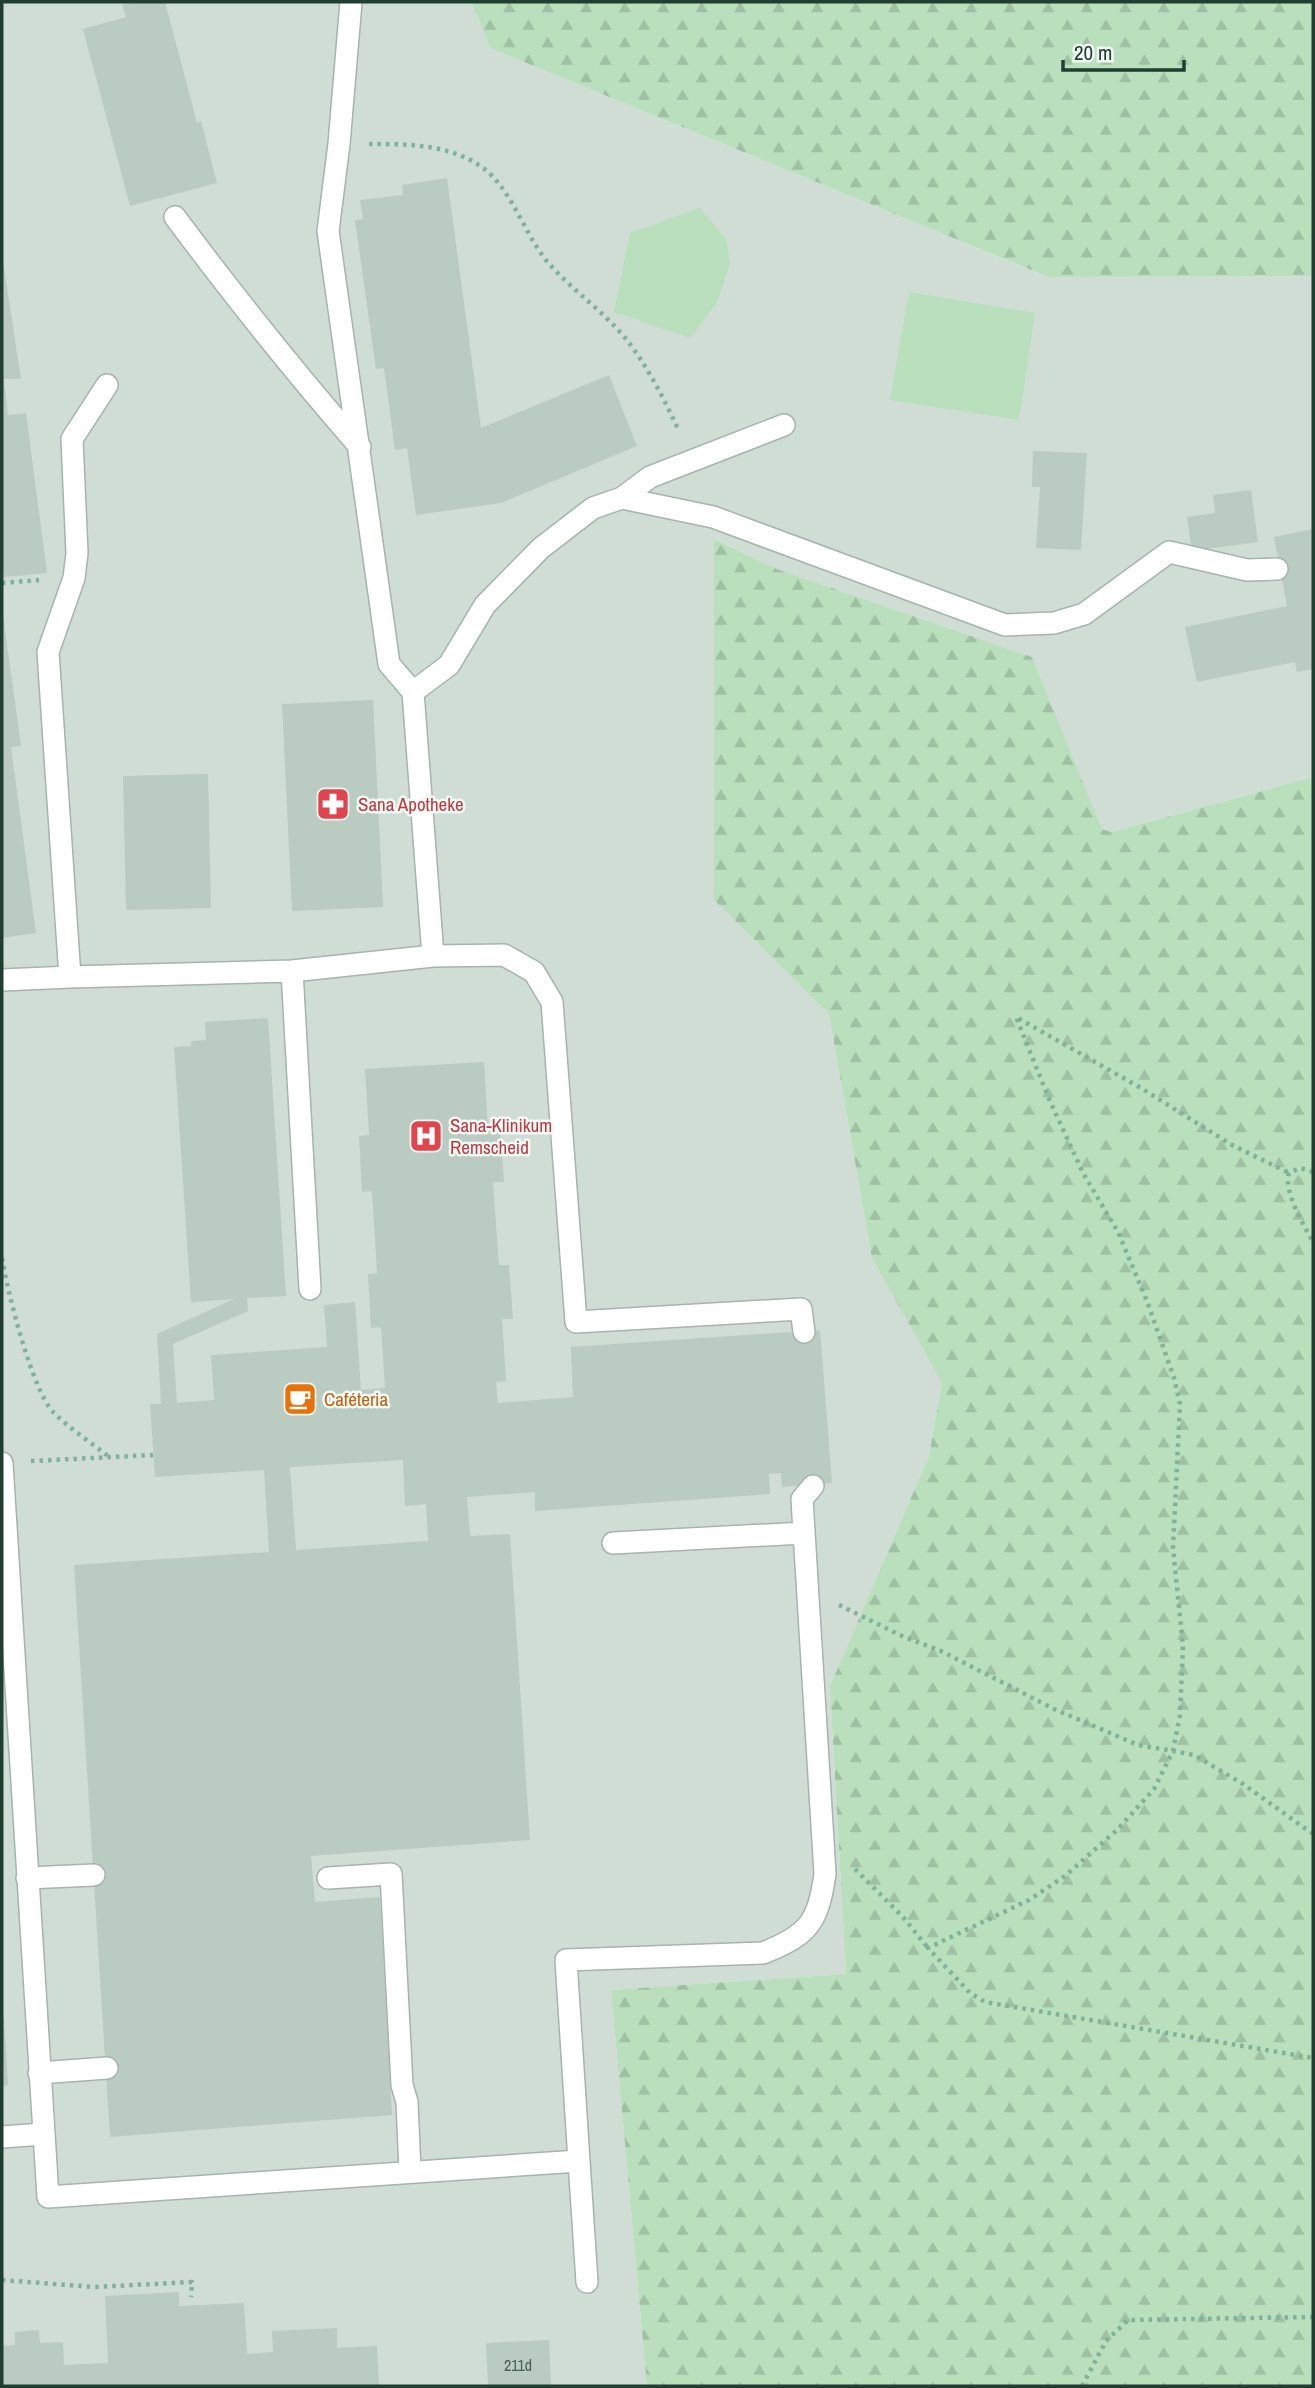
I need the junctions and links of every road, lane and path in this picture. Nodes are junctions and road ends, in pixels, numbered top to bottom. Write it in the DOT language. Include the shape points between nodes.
graph roads {
  1 [pos="351,2"];
  2 [pos="339,144"];
  3 [pos="175,217"];
  4 [pos="107,385"];
  5 [pos="784,425"];
  6 [pos="360,447"];
  7 [pos="693,461"];
  8 [pos="622,498"];
  9 [pos="1277,569"];
  10 [pos="413,692"];
  11 [pos="433,957"];
  12 [pos="292,971"];
  13 [pos="70,977"];
  14 [pos="2,979"];
  15 [pos="1313,1172"];
  16 [pos="1289,1173"];
  17 [pos="1313,1242"];
  18 [pos="2,1258"];
  19 [pos="310,1289"];
  20 [pos="804,1332"];
  21 [pos="153,1455"];
  22 [pos="108,1456"];
  23 [pos="2,1463"];
  24 [pos="813,1486"];
  25 [pos="804,1533"];
  26 [pos="614,1543"];
  27 [pos="808,1593"];
  28 [pos="1172,1751"];
  29 [pos="1313,1834"];
  30 [pos="824,1846"];
  31 [pos="94,1875"];
  32 [pos="27,1878"];
  33 [pos="328,1878"];
  34 [pos="928,1948"];
  35 [pos="1313,2058"];
  36 [pos="107,2068"];
  37 [pos="39,2073"];
  38 [pos="43,2134"];
  39 [pos="2,2137"];
  40 [pos="579,2161"];
  41 [pos="410,2171"];
  42 [pos="2,2280"];
  43 [pos="587,2282"];
  44 [pos="191,2297"];
  45 [pos="1313,2317"];
  46 [pos="1082,2386"];
  1 -- 2 [label="lane"];
  2 -- 6 [label="lane" via="328,230"];
  2 -- 7 [label="path" via="425,146 452,153 485,170 502,188 553,268 632,347 651,374"];
  3 -- 6 [label="lane" via="261,330"];
  4 -- 13 [label="lane" via="72,439 77,552 74,578 48,652"];
  5 -- 7 [label="lane"];
  6 -- 10 [label="lane" via="389,664"];
  7 -- 8 [label="lane" via="650,477"];
  8 -- 9 [label="lane" via="713,517 1005,625 1054,623 1084,614 1169,552 1247,570"];
  8 -- 10 [label="lane" via="593,508 541,548 485,606 449,665"];
  10 -- 11 [label="lane"];
  11 -- 12 [label="lane"];
  11 -- 20 [label="lane" via="504,955 534,972 552,1002 576,1322 801,1309"];
  12 -- 13 [label="lane"];
  12 -- 19 [label="lane"];
  13 -- 14 [label="lane"];
  15 -- 16 [label="path" via="1300,1168"];
  16 -- 17 [label="path" via="1286,1182"];
  16 -- 28 [label="path" via="1232,1145 1016,1017 1083,1173 1118,1232 1147,1301 1180,1404 1173,1548 1183,1646 1180,1715"];
  18 -- 22 [label="path" via="17,1322 51,1410"];
  21 -- 22 [label="path"];
  22 -- 23 [label="path"];
  23 -- 32 [label="lane"];
  24 -- 25 [label="lane" via="802,1499"];
  25 -- 26 [label="lane"];
  25 -- 27 [label="lane"];
  27 -- 28 [label="path" via="941,1651 1064,1713 1138,1745"];
  27 -- 30 [label="lane"];
  28 -- 29 [label="path" via="1194,1755"];
  28 -- 34 [label="path" via="1154,1789 1065,1876 1029,1900"];
  30 -- 34 [label="path" via="880,1893"];
  30 -- 40 [label="lane" via="822,1898 808,1929 786,1944 763,1953 565,1959"];
  31 -- 32 [label="lane"];
  32 -- 37 [label="lane"];
  33 -- 41 [label="lane" via="391,1874"];
  34 -- 35 [label="path" via="970,1993 985,2002"];
  36 -- 37 [label="lane"];
  37 -- 38 [label="lane"];
  38 -- 39 [label="lane"];
  38 -- 41 [label="lane" via="48,2197"];
  40 -- 41 [label="lane"];
  40 -- 43 [label="lane"];
  42 -- 44 [label="path" via="94,2287 192,2282"];
  45 -- 46 [label="path" via="1128,2320 1106,2341"];
}
